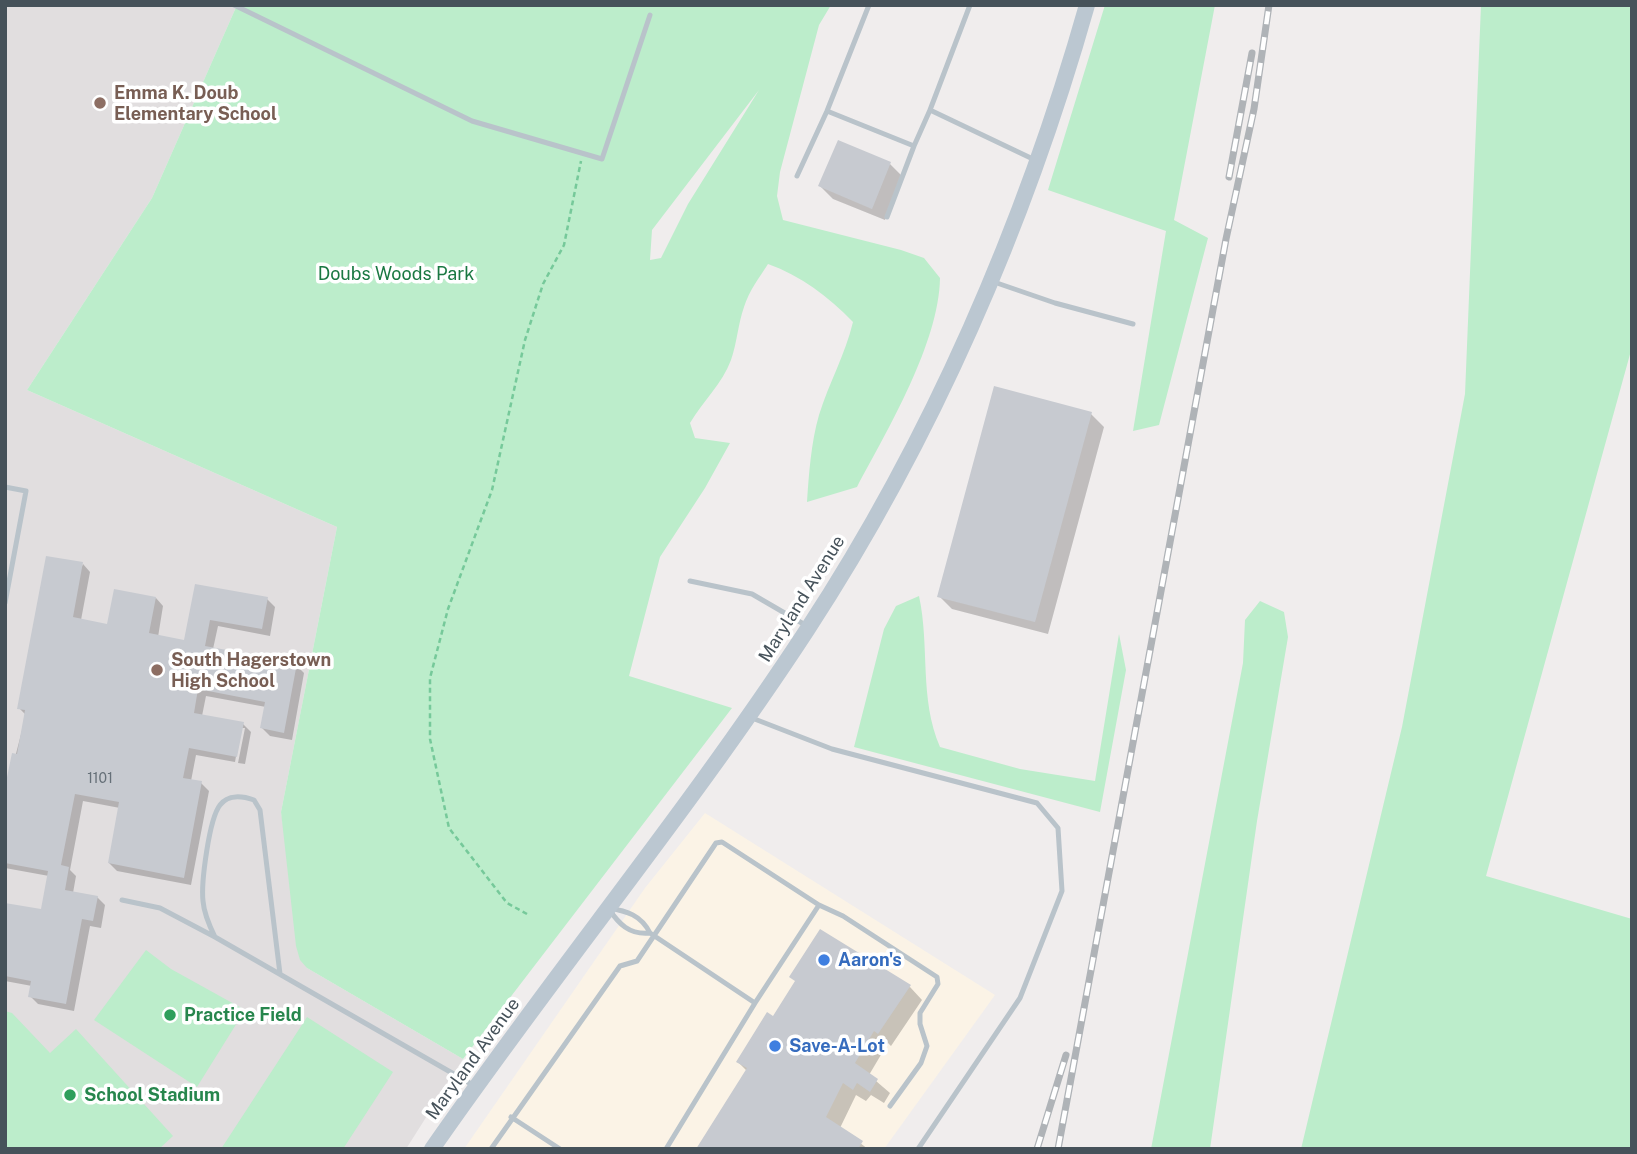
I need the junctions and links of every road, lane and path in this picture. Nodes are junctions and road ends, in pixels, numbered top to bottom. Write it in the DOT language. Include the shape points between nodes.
graph roads {
  1 [pos="234,5"];
  2 [pos="869,5"];
  3 [pos="970,5"];
  4 [pos="1087,5"];
  5 [pos="650,15"];
  6 [pos="930,110"];
  7 [pos="827,111"];
  8 [pos="915,146"];
  9 [pos="584,153"];
  10 [pos="1037,162"];
  11 [pos="797,176"];
  12 [pos="887,217"];
  13 [pos="991,281"];
  14 [pos="1133,324"];
  15 [pos="5,487"];
  16 [pos="690,580"];
  17 [pos="5,603"];
  18 [pos="809,627"];
  19 [pos="749,717"];
  20 [pos="122,900"];
  21 [pos="818,905"];
  22 [pos="608,908"];
  23 [pos="527,914"];
  24 [pos="652,934"];
  25 [pos="215,937"];
  26 [pos="280,974"];
  27 [pos="755,1003"];
  28 [pos="475,1086"];
  29 [pos="890,1106"];
  30 [pos="511,1117"];
  31 [pos="432,1149"];
  32 [pos="491,1149"];
  33 [pos="560,1149"];
  34 [pos="666,1149"];
  35 [pos="918,1149"];
  1 -- 9 [label="lane" via="472,121"];
  2 -- 7 [label="lane"];
  3 -- 6 [label="lane"];
  4 -- 10 [label="main road, Maryland Avenue"];
  5 -- 9 [label="lane" via="602,159"];
  6 -- 8 [label="lane"];
  6 -- 10 [label="lane"];
  7 -- 8 [label="lane"];
  7 -- 11 [label="lane"];
  8 -- 12 [label="lane"];
  9 -- 23 [label="path" via="564,245 534,310 492,490 448,609 430,678 430,739 449,828 507,903"];
  10 -- 13 [label="main road, Maryland Avenue"];
  13 -- 14 [label="lane"];
  13 -- 18 [label="main road, Maryland Avenue" via="931,412 870,527"];
  15 -- 17 [label="lane" via="26,491"];
  16 -- 18 [label="lane" via="752,594"];
  18 -- 19 [label="main road, Maryland Avenue"];
  19 -- 22 [label="main road, Maryland Avenue"];
  19 -- 35 [label="lane" via="832,749 1037,803 1058,828 1062,891 1020,998"];
  20 -- 25 [label="lane" via="160,908"];
  21 -- 24 [label="lane" via="722,842 716,843"];
  21 -- 27 [label="lane"];
  21 -- 29 [label="lane" via="843,916 937,977 938,984 920,1013 927,1046 921,1063"];
  22 -- 24 [label="lane" via="627,911"];
  22 -- 24 [label="lane" via="618,923 636,934"];
  22 -- 28 [label="main road, Maryland Avenue"];
  24 -- 27 [label="lane"];
  24 -- 30 [label="lane" via="637,961 620,966"];
  25 -- 26 [label="lane"];
  25 -- 26 [label="lane" via="206,917 202,886 215,815 221,803 244,796 254,800 263,824"];
  26 -- 28 [label="lane"];
  27 -- 34 [label="lane"];
  28 -- 31 [label="main road, Maryland Avenue"];
  30 -- 32 [label="lane"];
  30 -- 33 [label="lane"];
}
